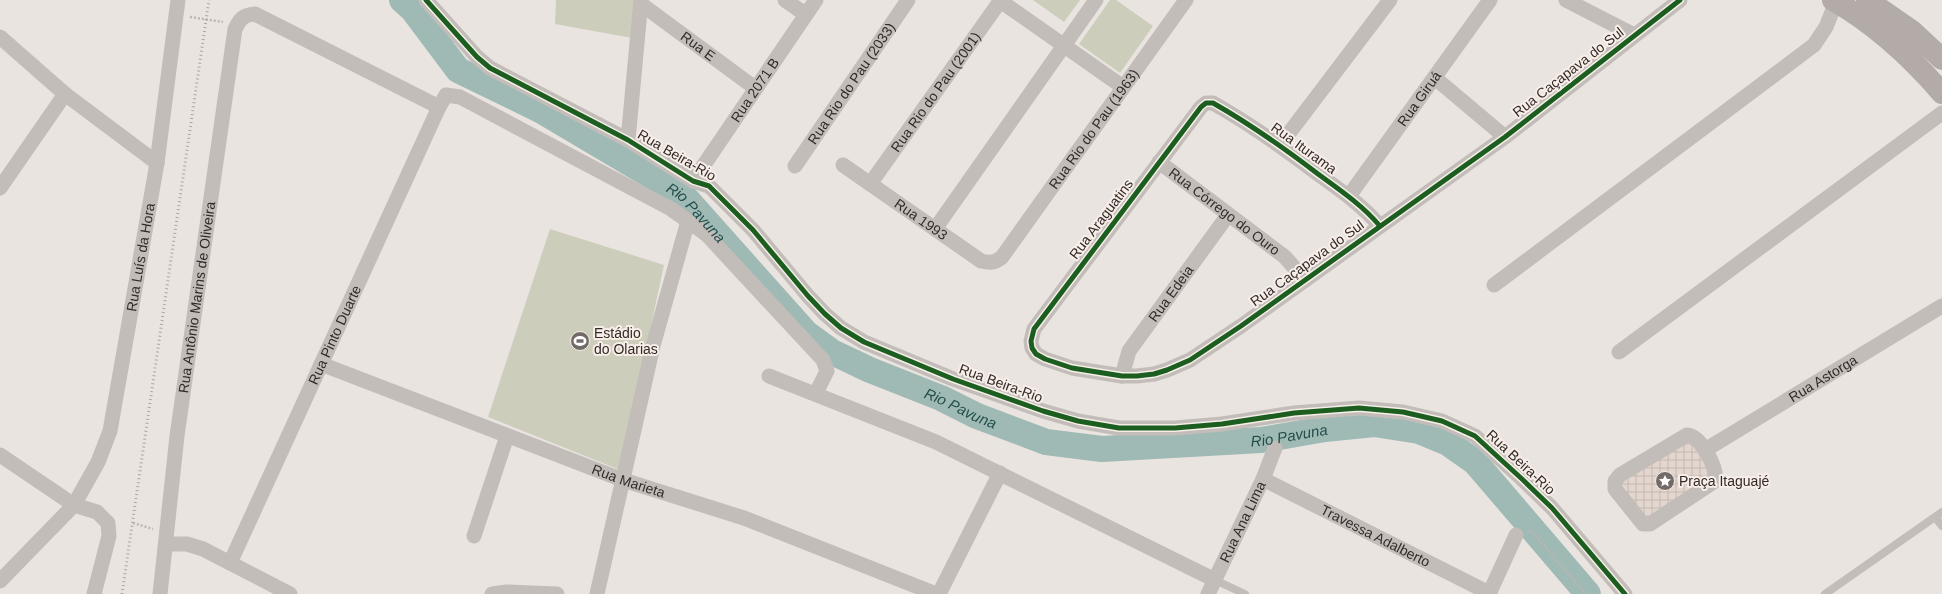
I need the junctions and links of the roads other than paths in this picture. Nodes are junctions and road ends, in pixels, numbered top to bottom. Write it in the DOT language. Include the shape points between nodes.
graph roads {
  1 [pos="178,0"];
  2 [pos="426,0"];
  3 [pos="785,0"];
  4 [pos="816,0"];
  5 [pos="908,0"];
  6 [pos="1000,0"];
  7 [pos="1096,0"];
  8 [pos="1186,0"];
  9 [pos="1390,0"];
  10 [pos="1490,0"];
  11 [pos="1566,0"];
  12 [pos="1680,0"];
  13 [pos="1867,0"];
  14 [pos="1835,1"];
  15 [pos="641,2"];
  16 [pos="805,14"];
  17 [pos="1634,35"];
  18 [pos="0,37"];
  19 [pos="1064,47"];
  20 [pos="1942,60"];
  21 [pos="1435,78"];
  22 [pos="755,88"];
  23 [pos="1123,88"];
  24 [pos="1942,93"];
  25 [pos="66,94"];
  26 [pos="443,101"];
  27 [pos="1206,103"];
  28 [pos="1942,113"];
  29 [pos="1504,137"];
  30 [pos="628,140"];
  31 [pos="1280,146"];
  32 [pos="1158,162"];
  33 [pos="157,163"];
  34 [pos="842,165"];
  35 [pos="795,166"];
  36 [pos="693,180"];
  37 [pos="870,184"];
  38 [pos="0,188"];
  39 [pos="1349,196"];
  40 [pos="1228,215"];
  41 [pos="688,221"];
  42 [pos="1379,225"];
  43 [pos="935,229"];
  44 [pos="1002,257"];
  45 [pos="1305,280"];
  46 [pos="1494,285"];
  47 [pos="1942,306"];
  48 [pos="1619,352"];
  49 [pos="1036,354"];
  50 [pos="321,364"];
  51 [pos="770,376"];
  52 [pos="1122,376"];
  53 [pos="816,393"];
  54 [pos="507,436"];
  55 [pos="1275,448"];
  56 [pos="1705,450"];
  57 [pos="0,456"];
  58 [pos="1000,473"];
  59 [pos="1262,479"];
  60 [pos="623,480"];
  61 [pos="74,505"];
  62 [pos="1942,512"];
  63 [pos="1935,517"];
  64 [pos="1942,526"];
  65 [pos="1516,535"];
  66 [pos="474,536"];
  67 [pos="166,538"];
  68 [pos="230,563"];
  69 [pos="1215,580"];
  70 [pos="0,581"];
  71 [pos="94,594"];
  72 [pos="160,594"];
  73 [pos="290,594"];
  74 [pos="492,594"];
  75 [pos="557,594"];
  76 [pos="597,594"];
  77 [pos="936,594"];
  78 [pos="939,594"];
  79 [pos="1208,594"];
  80 [pos="1245,594"];
  81 [pos="1489,594"];
  82 [pos="1626,594"];
  83 [pos="1825,594"];
  1 -- 33 [label="street, Rua Luís da Hora"];
  2 -- 30 [label="street, Rua Beira-Rio" via="490,68"];
  3 -- 16 [label="street"];
  4 -- 16 [label="street, Rua 2071 B"];
  5 -- 35 [label="street, Rua Rio do Pau (2033)"];
  6 -- 19 [label="street"];
  6 -- 37 [label="street, Rua Rio do Pau (2001)"];
  7 -- 19 [label="street"];
  8 -- 23 [label="street, Rua Rio do Pau (1963)"];
  9 -- 31 [label="street"];
  10 -- 21 [label="street, Rua Giruá"];
  11 -- 17 [label="street"];
  12 -- 17 [label="street, Rua Caçapava do Sul"];
  13 -- 20 [label="main road" via="1912,31"];
  14 -- 24 [label="main road" via="1888,38 1918,65"];
  14 -- 46 [label="street" via="1826,27 1814,45"];
  15 -- 22 [label="street, Rua E"];
  15 -- 30 [label="street"];
  16 -- 22 [label="street, Rua 2071 B"];
  17 -- 29 [label="street, Rua Caçapava do Sul"];
  18 -- 25 [label="street"];
  19 -- 23 [label="street"];
  19 -- 43 [label="street"];
  21 -- 29 [label="street"];
  21 -- 39 [label="street, Rua Giruá"];
  22 -- 36 [label="street, Rua 2071 B"];
  23 -- 44 [label="street, Rua Rio do Pau (1963)"];
  25 -- 33 [label="street"];
  25 -- 38 [label="street"];
  26 -- 41 [label="street" via="460,98 671,209"];
  26 -- 50 [label="street, Rua Pinto Duarte"];
  26 -- 67 [label="street, Rua Antônio Marins de Oliveira" via="255,14 242,18 234,32 177,436"];
  27 -- 31 [label="street, Rua Iturama" via="1213,103 1237,116"];
  27 -- 32 [label="street, Rua Araguatins"];
  28 -- 48 [label="street"];
  29 -- 42 [label="street, Rua Caçapava do Sul"];
  30 -- 36 [label="street, Rua Beira-Rio"];
  31 -- 39 [label="street, Rua Iturama"];
  32 -- 40 [label="street, Rua Córrego do Ouro"];
  32 -- 49 [label="street, Rua Araguatins" via="1034,329 1031,341"];
  33 -- 61 [label="street, Rua Luís da Hora" via="110,431 98,462"];
  34 -- 37 [label="street, Rua 1993"];
  36 -- 82 [label="street, Rua Beira-Rio" via="709,186 753,230 808,296 841,328 864,342 1043,411 1078,421 1119,428 1175,428 1294,413 1359,408 1403,412 1442,421 1475,436 1522,479 1552,508"];
  37 -- 43 [label="street, Rua 1993"];
  39 -- 42 [label="street, Rua Iturama"];
  40 -- 45 [label="street, Rua Córrego do Ouro" via="1285,257"];
  40 -- 52 [label="street, Rua Edeia" via="1132,346"];
  41 -- 53 [label="street" via="707,235 823,360 827,372"];
  41 -- 60 [label="street" via="653,346"];
  42 -- 45 [label="street, Rua Caçapava do Sul"];
  43 -- 44 [label="street, Rua 1993" via="981,261 995,262"];
  45 -- 52 [label="street, Rua Caçapava do Sul" via="1190,360 1154,374"];
  47 -- 56 [label="street, Rua Astorga"];
  49 -- 52 [label="street, Rua Caçapava do Sul" via="1072,368"];
  50 -- 54 [label="street, Rua Marieta"];
  50 -- 68 [label="street, Rua Pinto Duarte"];
  51 -- 53 [label="street"];
  53 -- 58 [label="street" via="936,442"];
  54 -- 60 [label="street, Rua Marieta"];
  54 -- 66 [label="street"];
  55 -- 59 [label="street, Rua Ana Lima"];
  56 -- 56 [label="street" via="1695,437 1687,435 1620,475 1615,481 1615,489 1640,522 1648,525 1715,481 1715,470"];
  57 -- 61 [label="street"];
  58 -- 69 [label="street"];
  58 -- 78 [label="street"];
  59 -- 69 [label="street, Rua Ana Lima"];
  59 -- 81 [label="street, Travessa Adalberto"];
  60 -- 76 [label="street"];
  60 -- 77 [label="street, Rua Marieta" via="744,518"];
  61 -- 70 [label="street, Rua Luís da Hora"];
  61 -- 71 [label="street" via="97,512 108,523 109,536"];
  62 -- 63 [label="lane"];
  63 -- 64 [label="lane"];
  63 -- 83 [label="lane"];
  65 -- 81 [label="street"];
  67 -- 68 [label="street" via="203,549"];
  67 -- 72 [label="street, Rua Antônio Marins de Oliveira"];
  68 -- 73 [label="street"];
  69 -- 79 [label="street, Rua Ana Lima"];
  69 -- 80 [label="lane"];
  74 -- 75 [label="street"];
}
